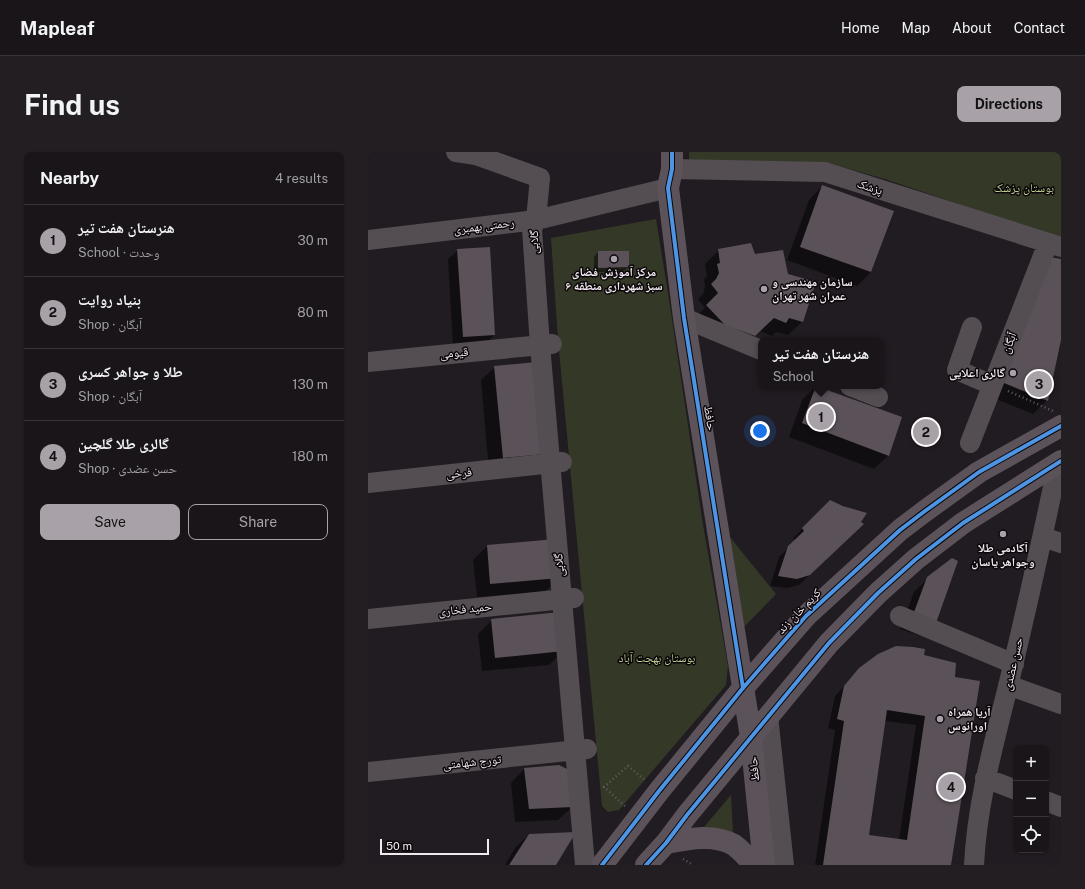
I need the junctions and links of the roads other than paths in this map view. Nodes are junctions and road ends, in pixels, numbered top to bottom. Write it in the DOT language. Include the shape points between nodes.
graph roads {
  1 [pos="456,152"];
  2 [pos="670,178"];
  3 [pos="537,226"];
  4 [pos="368,240"];
  5 [pos="1054,245"];
  6 [pos="684,318"];
  7 [pos="972,328"];
  8 [pos="546,344"];
  9 [pos="758,349"];
  10 [pos="368,362"];
  11 [pos="992,385"];
  12 [pos="858,389"];
  13 [pos="878,397"];
  14 [pos="1061,426"];
  15 [pos="970,443"];
  16 [pos="1060,458"];
  17 [pos="556,463"];
  18 [pos="368,483"];
  19 [pos="1052,540"];
  20 [pos="568,599"];
  21 [pos="900,616"];
  22 [pos="368,619"];
  23 [pos="1014,664"];
  24 [pos="1008,685"];
  25 [pos="743,688"];
  26 [pos="1061,704"];
  27 [pos="768,716"];
  28 [pos="751,737"];
  29 [pos="581,750"];
  30 [pos="368,772"];
  31 [pos="985,778"];
  32 [pos="1013,789"];
  33 [pos="1049,803"];
  34 [pos="1061,807"];
  35 [pos="666,843"];
  36 [pos="585,865"];
  37 [pos="598,865"];
  38 [pos="602,865"];
  39 [pos="646,865"];
  40 [pos="754,865"];
  41 [pos="764,865"];
  42 [pos="784,865"];
  43 [pos="974,865"];
  1 -- 3 [label="street, گلابی" via="476,155 540,178"];
  2 -- 3 [label="street, رحمتی بهمبری"];
  2 -- 5 [label="street, پزشک" via="825,172"];
  2 -- 6 [label="main road, حافظ"];
  3 -- 4 [label="street, رحمتی بهمبری"];
  3 -- 8 [label="street, گلابی"];
  5 -- 11 [label="street, آبگان"];
  6 -- 9 [label="street"];
  6 -- 25 [label="main road, حافظ"];
  7 -- 11 [label="street" via="958,370"];
  8 -- 10 [label="street, قیومی"];
  8 -- 17 [label="street, گلابی"];
  11 -- 15 [label="street, آبگان"];
  12 -- 13 [label="street"];
  14 -- 25 [label="main road, کریم خان زند" via="980,472 900,530 806,616"];
  16 -- 19 [label="street, حسن عضدی"];
  16 -- 27 [label="main road" via="963,523 893,578 829,643"];
  17 -- 18 [label="street, فرخی"];
  17 -- 20 [label="street, گلابی"];
  19 -- 23 [label="street, حسن عضدی"];
  20 -- 22 [label="street, حمید فخاری"];
  20 -- 29 [label="street, گلابی"];
  21 -- 23 [label="street"];
  23 -- 24 [label="street, حسن عضدی"];
  24 -- 26 [label="street"];
  24 -- 31 [label="street, حسن عضدی"];
  25 -- 28 [label="main road, حافظ"];
  25 -- 38 [label="main road, کریم خان زند"];
  27 -- 28 [label="main road"];
  27 -- 42 [label="street"];
  28 -- 35 [label="main road"];
  28 -- 41 [label="main road, حافظ"];
  29 -- 30 [label="street, تورج شهامتی"];
  29 -- 36 [label="street, گلابی"];
  29 -- 37 [label="street, گلابی"];
  31 -- 32 [label="street"];
  31 -- 43 [label="street, حسن عضدی" via="975,838"];
  33 -- 34 [label="street"];
  35 -- 39 [label="main road"];
  35 -- 40 [label="main road" via="714,839 738,849"];
}
